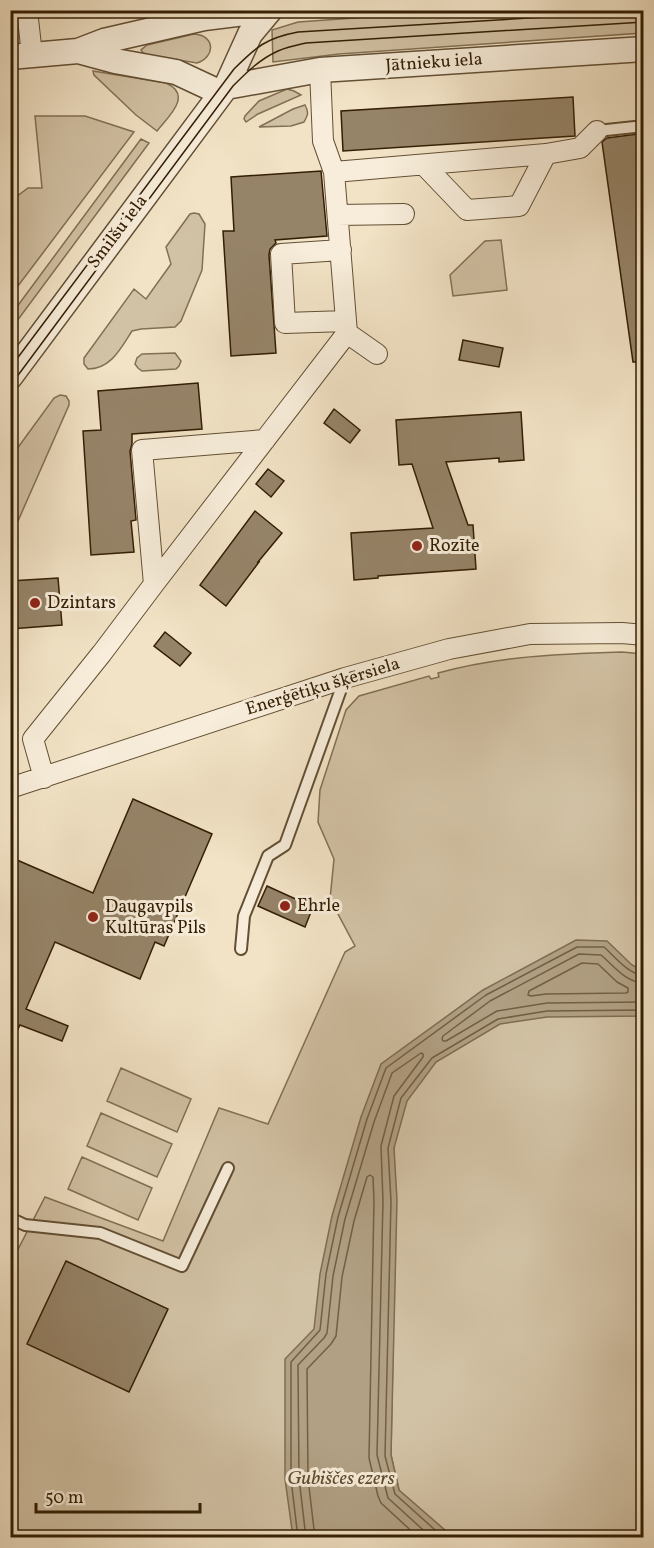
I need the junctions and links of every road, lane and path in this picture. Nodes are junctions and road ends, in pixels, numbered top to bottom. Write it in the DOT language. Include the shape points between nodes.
graph roads {
  1 [pos="27,10"];
  2 [pos="269,10"];
  3 [pos="644,49"];
  4 [pos="78,51"];
  5 [pos="21,56"];
  6 [pos="320,70"];
  7 [pos="224,90"];
  8 [pos="644,126"];
  9 [pos="597,131"];
  10 [pos="546,154"];
  11 [pos="424,165"];
  12 [pos="334,172"];
  13 [pos="404,214"];
  14 [pos="338,215"];
  15 [pos="341,250"];
  16 [pos="347,327"];
  17 [pos="376,354"];
  18 [pos="10,377"];
  19 [pos="265,440"];
  20 [pos="154,584"];
  21 [pos="644,635"];
  22 [pos="345,678"];
  23 [pos="44,778"];
  24 [pos="10,788"];
  25 [pos="241,949"];
  26 [pos="228,1168"];
  27 [pos="10,1218"];
  1 -- 5 [label="street"];
  2 -- 4 [label="street" via="204,18 104,41"];
  2 -- 7 [label="street, Smilšu iela" via="250,34"];
  3 -- 6 [label="street, Jātnieku iela"];
  4 -- 5 [label="street"];
  4 -- 7 [label="street" via="176,72"];
  6 -- 7 [label="street, Jātnieku iela"];
  6 -- 12 [label="street" via="323,141"];
  7 -- 18 [label="street, Smilšu iela"];
  8 -- 9 [label="lane"];
  9 -- 10 [label="street" via="580,148"];
  10 -- 11 [label="street"];
  10 -- 11 [label="street" via="519,206 467,210"];
  11 -- 12 [label="street"];
  12 -- 14 [label="street"];
  13 -- 14 [label="street"];
  14 -- 15 [label="street"];
  15 -- 16 [label="street"];
  15 -- 16 [label="street" via="281,254 285,323"];
  16 -- 17 [label="street"];
  16 -- 19 [label="street"];
  19 -- 20 [label="street"];
  19 -- 20 [label="street" via="142,450"];
  20 -- 23 [label="street" via="33,739"];
  21 -- 22 [label="street, Enerģētiķu šķērsiela" via="530,634 448,649"];
  22 -- 23 [label="street, Enerģētiķu šķērsiela"];
  22 -- 25 [label="lane" via="285,845 268,856 244,916"];
  23 -- 24 [label="street, Enerģētiķu šķērsiela"];
  26 -- 27 [label="lane" via="182,1266 100,1233 25,1226"];
}
